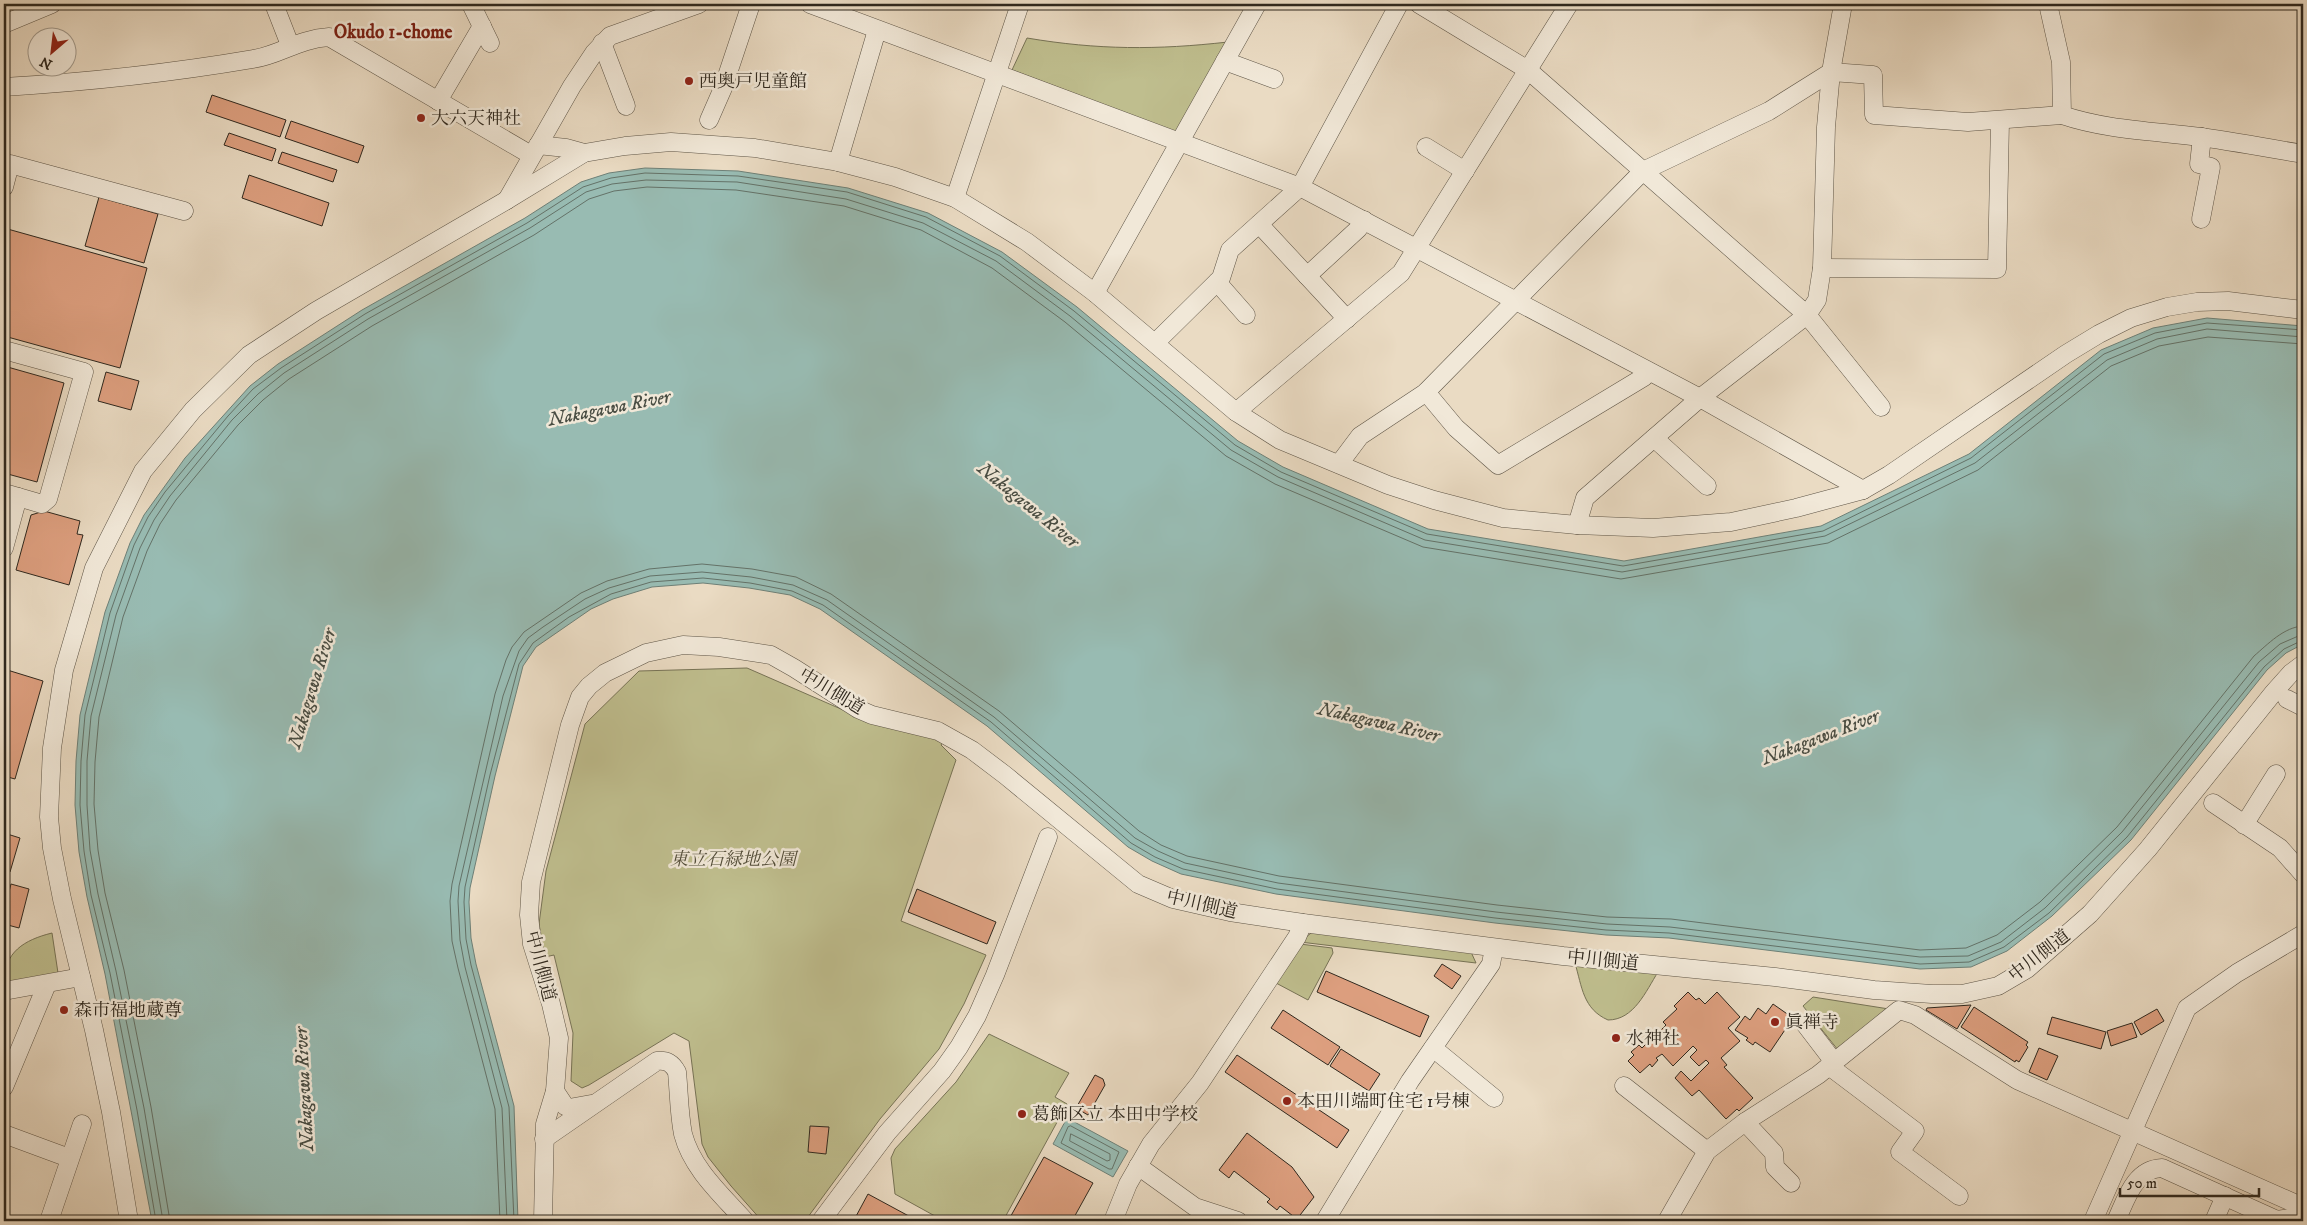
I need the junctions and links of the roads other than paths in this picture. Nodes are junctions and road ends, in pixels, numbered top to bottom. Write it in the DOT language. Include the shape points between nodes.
graph roads {
  1 [pos="52,4"];
  2 [pos="274,4"];
  3 [pos="471,4"];
  4 [pos="700,4"];
  5 [pos="751,4"];
  6 [pos="810,4"];
  7 [pos="1020,4"];
  8 [pos="1257,4"];
  9 [pos="1399,4"];
  10 [pos="1419,4"];
  11 [pos="1569,4"];
  12 [pos="1844,4"];
  13 [pos="2048,4"];
  14 [pos="4,24"];
  15 [pos="482,26"];
  16 [pos="877,30"];
  17 [pos="490,43"];
  18 [pos="602,43"];
  19 [pos="290,45"];
  20 [pos="1225,61"];
  21 [pos="1528,70"];
  22 [pos="1831,72"];
  23 [pos="998,73"];
  24 [pos="1274,79"];
  25 [pos="4,87"];
  26 [pos="438,100"];
  27 [pos="626,106"];
  28 [pos="2062,115"];
  29 [pos="709,120"];
  30 [pos="2000,121"];
  31 [pos="2202,137"];
  32 [pos="1181,141"];
  33 [pos="1426,147"];
  34 [pos="534,150"];
  35 [pos="584,153"];
  36 [pos="2303,154"];
  37 [pos="838,162"];
  38 [pos="1465,171"];
  39 [pos="1643,171"];
  40 [pos="4,186"];
  41 [pos="1300,187"];
  42 [pos="955,198"];
  43 [pos="507,200"];
  44 [pos="184,211"];
  45 [pos="2201,219"];
  46 [pos="1364,220"];
  47 [pos="1259,224"];
  48 [pos="1418,248"];
  49 [pos="1822,268"];
  50 [pos="1307,276"];
  51 [pos="1217,282"];
  52 [pos="1095,293"];
  53 [pos="1517,300"];
  54 [pos="2303,310"];
  55 [pos="1807,315"];
  56 [pos="1246,316"];
  57 [pos="1346,319"];
  58 [pos="1155,343"];
  59 [pos="4,350"];
  60 [pos="1648,372"];
  61 [pos="1426,392"];
  62 [pos="1700,398"];
  63 [pos="1881,407"];
  64 [pos="1236,412"];
  65 [pos="1654,438"];
  66 [pos="1339,464"];
  67 [pos="1707,486"];
  68 [pos="1863,490"];
  69 [pos="11,495"];
  70 [pos="1577,526"];
  71 [pos="4,548"];
  72 [pos="2303,664"];
  73 [pos="2287,699"];
  74 [pos="2303,707"];
  75 [pos="2276,774"];
  76 [pos="2213,803"];
  77 [pos="2244,824"];
  78 [pos="1048,837"];
  79 [pos="2303,874"];
  80 [pos="1303,923"];
  81 [pos="2303,934"];
  82 [pos="2287,942"];
  83 [pos="1494,948"];
  84 [pos="2303,950"];
  85 [pos="81,977"];
  86 [pos="47,984"];
  87 [pos="4,991"];
  88 [pos="1805,1024"];
  89 [pos="1432,1048"];
  90 [pos="1831,1064"];
  91 [pos="1624,1086"];
  92 [pos="4,1087"];
  93 [pos="555,1091"];
  94 [pos="1494,1098"];
  95 [pos="596,1102"];
  96 [pos="1746,1122"];
  97 [pos="82,1124"];
  98 [pos="2133,1133"];
  99 [pos="4,1134"];
  100 [pos="544,1140"];
  101 [pos="1707,1151"];
  102 [pos="69,1158"];
  103 [pos="1138,1166"];
  104 [pos="1792,1183"];
  105 [pos="1959,1196"];
  106 [pos="2225,1196"];
  107 [pos="2303,1207"];
  108 [pos="2119,1220"];
  109 [pos="2218,1220"];
  110 [pos="2278,1220"];
  111 [pos="49,1221"];
  112 [pos="129,1221"];
  113 [pos="543,1221"];
  114 [pos="745,1221"];
  115 [pos="821,1221"];
  116 [pos="1113,1221"];
  117 [pos="1238,1221"];
  118 [pos="1325,1221"];
  119 [pos="1668,1221"];
  120 [pos="2093,1221"];
  121 [pos="2297,1221"];
  1 -- 14 [label="street"];
  2 -- 19 [label="street"];
  3 -- 15 [label="street"];
  4 -- 18 [label="street" via="610,36"];
  5 -- 29 [label="street"];
  6 -- 16 [label="street"];
  7 -- 23 [label="street"];
  8 -- 20 [label="street"];
  9 -- 41 [label="street"];
  10 -- 21 [label="street"];
  11 -- 21 [label="street"];
  12 -- 22 [label="street"];
  13 -- 28 [label="street" via="2061,62"];
  15 -- 17 [label="street"];
  15 -- 26 [label="street"];
  16 -- 23 [label="street"];
  16 -- 37 [label="street"];
  18 -- 27 [label="street"];
  18 -- 34 [label="street"];
  19 -- 25 [label="street" via="256,59 74,83"];
  19 -- 26 [label="street" via="329,37"];
  20 -- 24 [label="street"];
  20 -- 32 [label="street"];
  21 -- 38 [label="street"];
  21 -- 39 [label="street"];
  22 -- 30 [label="street" via="1874,75 1874,115 1968,122"];
  22 -- 39 [label="street" via="1769,111"];
  22 -- 49 [label="street"];
  23 -- 32 [label="street"];
  23 -- 42 [label="street"];
  26 -- 34 [label="street"];
  28 -- 30 [label="street"];
  28 -- 31 [label="street" via="2114,127"];
  30 -- 49 [label="street" via="1998,269"];
  31 -- 36 [label="street"];
  31 -- 45 [label="street" via="2198,164 2211,168"];
  32 -- 41 [label="street"];
  32 -- 52 [label="street"];
  33 -- 38 [label="street"];
  34 -- 35 [label="street" via="566,148"];
  34 -- 43 [label="street"];
  35 -- 37 [label="street" via="671,142 755,148"];
  35 -- 43 [label="street"];
  37 -- 42 [label="street"];
  38 -- 48 [label="street"];
  39 -- 53 [label="street"];
  39 -- 55 [label="street"];
  40 -- 44 [label="street" via="10,164"];
  41 -- 46 [label="street"];
  41 -- 47 [label="street"];
  42 -- 52 [label="street" via="1027,242"];
  43 -- 85 [label="street" via="316,311 249,355 193,410 143,472 94,568 64,670 52,748 49,817 52,848"];
  46 -- 48 [label="street"];
  46 -- 50 [label="street"];
  47 -- 50 [label="street"];
  47 -- 51 [label="street" via="1230,250"];
  48 -- 53 [label="street"];
  48 -- 57 [label="street" via="1401,273"];
  49 -- 55 [label="street" via="1817,300"];
  50 -- 57 [label="street"];
  51 -- 56 [label="street"];
  51 -- 58 [label="street"];
  52 -- 58 [label="street"];
  53 -- 60 [label="street"];
  53 -- 61 [label="street"];
  54 -- 68 [label="street" via="2228,301 2196,302 2131,318 2066,354"];
  55 -- 62 [label="street"];
  55 -- 63 [label="street"];
  57 -- 64 [label="street"];
  58 -- 64 [label="street"];
  59 -- 69 [label="street" via="84,372 48,499 42,504"];
  60 -- 61 [label="street" via="1498,466 1456,428"];
  60 -- 62 [label="street"];
  61 -- 66 [label="street" via="1360,436"];
  62 -- 65 [label="street"];
  62 -- 68 [label="street"];
  64 -- 66 [label="street" via="1280,440"];
  65 -- 67 [label="street"];
  65 -- 70 [label="street" via="1585,498"];
  66 -- 70 [label="street" via="1388,485 1502,518"];
  68 -- 70 [label="street" via="1731,522 1653,528"];
  69 -- 71 [label="street"];
  72 -- 83 [label="street, 中川側道" via="2274,692 2148,849 2090,914 2027,969 1998,986 1962,994 1874,990"];
  73 -- 74 [label="street"];
  75 -- 77 [label="street"];
  76 -- 77 [label="street"];
  77 -- 79 [label="street" via="2280,848"];
  78 -- 115 [label="street" via="991,984 959,1047 887,1133"];
  80 -- 83 [label="street, 中川側道"];
  80 -- 93 [label="street, 中川側道" via="1200,906 1151,891 1121,872 1005,774 965,745 938,731 858,709 778,658 719,646 668,647 632,658 605,673 580,697 570,725 529,897 532,944 559,1038"];
  80 -- 103 [label="street" via="1297,937 1200,1082 1151,1144"];
  81 -- 82 [label="street"];
  82 -- 84 [label="street"];
  82 -- 98 [label="street" via="2187,1008"];
  83 -- 89 [label="street" via="1491,964"];
  85 -- 86 [label="street"];
  85 -- 112 [label="street" via="111,1112"];
  86 -- 87 [label="street"];
  86 -- 92 [label="street"];
  88 -- 90 [label="street"];
  89 -- 94 [label="street"];
  89 -- 118 [label="street"];
  90 -- 96 [label="street"];
  90 -- 98 [label="street" via="1899,1010 1916,1015 2018,1080"];
  90 -- 105 [label="street" via="1915,1131 1900,1152"];
  91 -- 101 [label="street"];
  93 -- 95 [label="street" via="569,1108"];
  93 -- 100 [label="street, 中川側道" via="545,1124"];
  95 -- 100 [label="street"];
  95 -- 114 [label="street" via="657,1061 666,1061 674,1066 683,1133 691,1154 706,1177"];
  96 -- 101 [label="street"];
  96 -- 104 [label="street" via="1774,1153 1775,1167"];
  97 -- 102 [label="street"];
  98 -- 107 [label="street"];
  98 -- 120 [label="street"];
  99 -- 102 [label="street"];
  100 -- 113 [label="street, 中川側道"];
  101 -- 119 [label="street"];
  102 -- 111 [label="street"];
  103 -- 116 [label="street"];
  103 -- 117 [label="street" via="1195,1207"];
  106 -- 108 [label="street" via="2156,1168 2135,1183"];
  106 -- 109 [label="street"];
  106 -- 110 [label="street"];
  110 -- 121 [label="street" via="2290,1218"];
}
